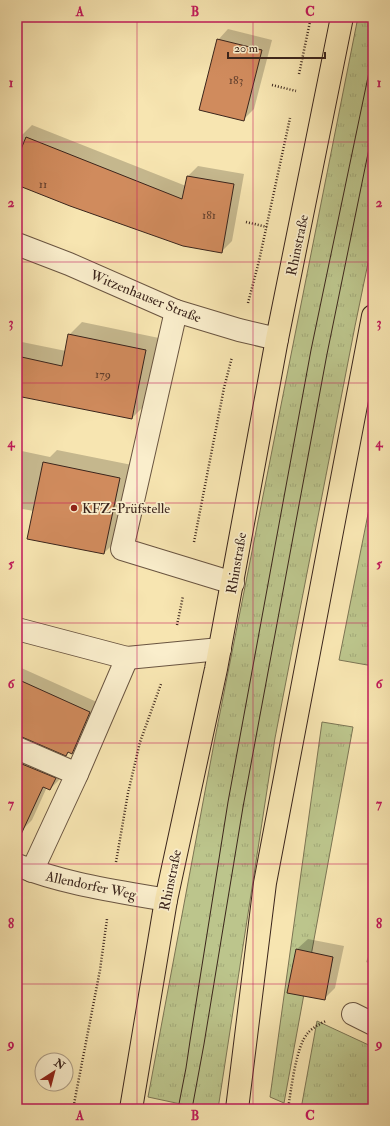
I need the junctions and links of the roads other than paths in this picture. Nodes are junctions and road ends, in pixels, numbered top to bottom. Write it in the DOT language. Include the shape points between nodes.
graph roads {
  1 [pos="342,17"];
  2 [pos="17,244"];
  3 [pos="176,311"];
  4 [pos="373,316"];
  5 [pos="277,339"];
  6 [pos="233,582"];
  7 [pos="17,629"];
  8 [pos="220,649"];
  9 [pos="127,658"];
  10 [pos="17,748"];
  11 [pos="77,774"];
  12 [pos="25,868"];
  13 [pos="166,900"];
  14 [pos="353,1014"];
  15 [pos="373,1024"];
  16 [pos="132,1109"];
  17 [pos="237,1109"];
  1 -- 5 [label="main road, Rhinstraße"];
  2 -- 3 [label="street, Witzenhauser Straße"];
  3 -- 5 [label="street, Witzenhauser Straße"];
  3 -- 6 [label="street" via="122,549"];
  4 -- 17 [label="main road" via="265,883"];
  5 -- 6 [label="main road, Rhinstraße"];
  6 -- 8 [label="main road, Rhinstraße"];
  7 -- 9 [label="street"];
  8 -- 9 [label="street"];
  8 -- 13 [label="main road, Rhinstraße"];
  9 -- 11 [label="street"];
  10 -- 11 [label="street"];
  11 -- 12 [label="street"];
  12 -- 13 [label="street, Allendorfer Weg" via="52,878"];
  13 -- 16 [label="main road, Rhinstraße"];
  14 -- 15 [label="street"];
}
